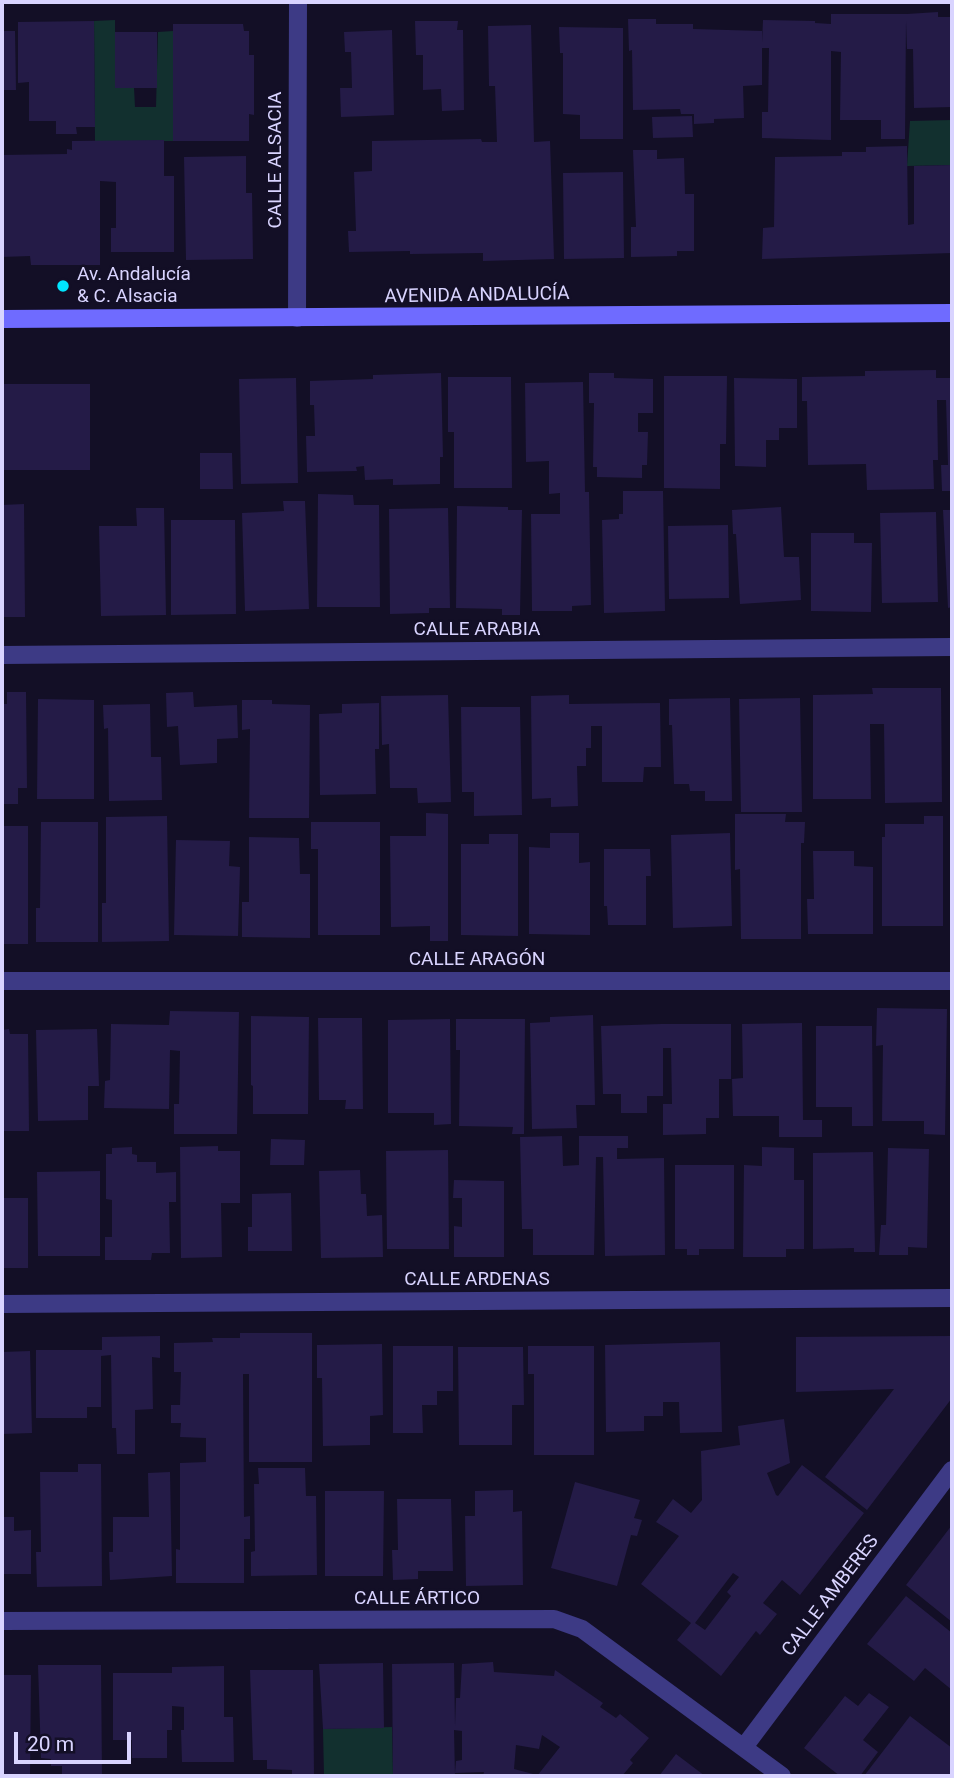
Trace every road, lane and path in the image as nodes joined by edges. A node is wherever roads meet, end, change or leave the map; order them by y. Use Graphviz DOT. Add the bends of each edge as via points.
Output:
graph roads {
  1 [pos="298,2"];
  2 [pos="952,313"];
  3 [pos="296,318"];
  4 [pos="2,319"];
  5 [pos="952,647"];
  6 [pos="2,655"];
  7 [pos="2,981"];
  8 [pos="952,981"];
  9 [pos="952,1298"];
  10 [pos="2,1304"];
  11 [pos="952,1470"];
  12 [pos="2,1621"];
  13 [pos="744,1747"];
  14 [pos="782,1776"];
  1 -- 3 [label="street, CALLE ALSACIA"];
  2 -- 3 [label="street, AVENIDA ANDALUCÍA"];
  3 -- 4 [label="street, AVENIDA ANDALUCÍA"];
  5 -- 6 [label="street, CALLE ARABIA"];
  7 -- 8 [label="street, CALLE ARAGÓN"];
  9 -- 10 [label="street, CALLE ARDENAS"];
  11 -- 13 [label="street, CALLE AMBERES"];
  12 -- 13 [label="street, CALLE ÁRTICO" via="554,1619 582,1629"];
  13 -- 14 [label="street, CALLE ÁRTICO"];
}
